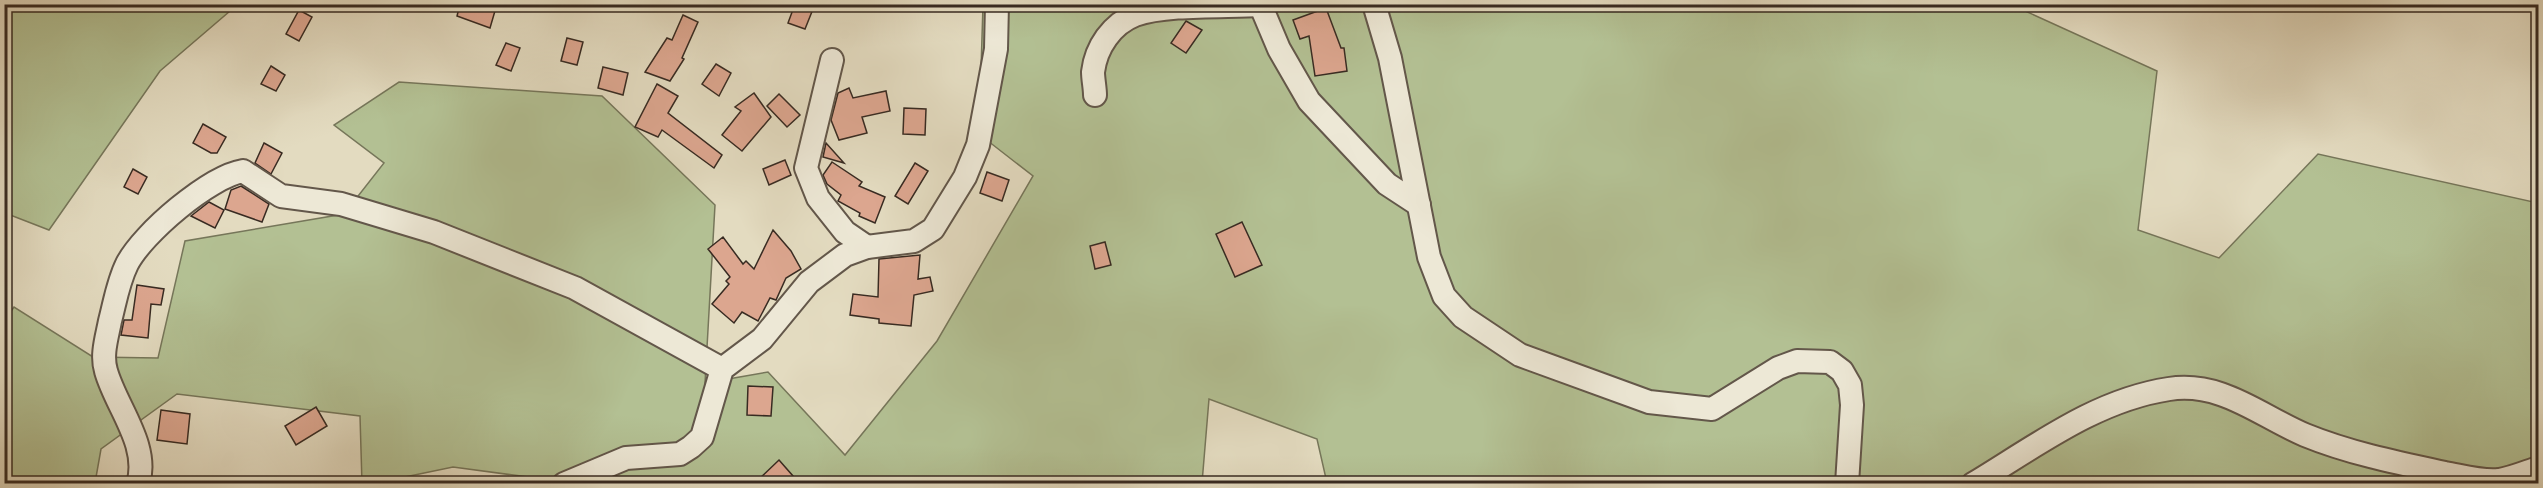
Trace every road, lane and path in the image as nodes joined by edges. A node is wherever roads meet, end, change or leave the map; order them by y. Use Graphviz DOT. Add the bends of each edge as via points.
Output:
graph roads {
  1 [pos="997,4"];
  2 [pos="1374,4"];
  3 [pos="1260,5"];
  4 [pos="832,60"];
  5 [pos="1095,95"];
  6 [pos="1419,205"];
  7 [pos="867,247"];
  8 [pos="722,369"];
  9 [pos="2538,468"];
  10 [pos="138,483"];
  11 [pos="564,483"];
  12 [pos="1847,483"];
  13 [pos="1973,483"];
  1 -- 7 [label="street" via="996,49 978,145 965,177 933,229 914,241"];
  2 -- 6 [label="street" via="1390,58"];
  3 -- 5 [label="street" via="1161,9 1134,15 1107,35 1099,48 1093,72"];
  3 -- 6 [label="street" via="1279,49 1309,101 1387,184"];
  4 -- 7 [label="street" via="806,168 818,198 845,232"];
  6 -- 12 [label="street" via="1429,257 1444,296 1463,317 1520,355 1650,402 1712,409 1778,368 1797,361 1830,362 1842,371 1850,386"];
  7 -- 8 [label="street" via="844,255 809,282 762,339"];
  8 -- 10 [label="street" via="575,288 434,232 341,204 281,196 243,171 228,174 176,210 146,238 119,283 105,346 105,370 133,433 142,471"];
  8 -- 11 [label="street" via="702,437 691,447 680,454 626,458"];
  9 -- 13 [label="street" via="2499,480 2477,479 2384,460 2304,435 2238,399 2197,389 2171,389 2123,399 2096,410"];
}
